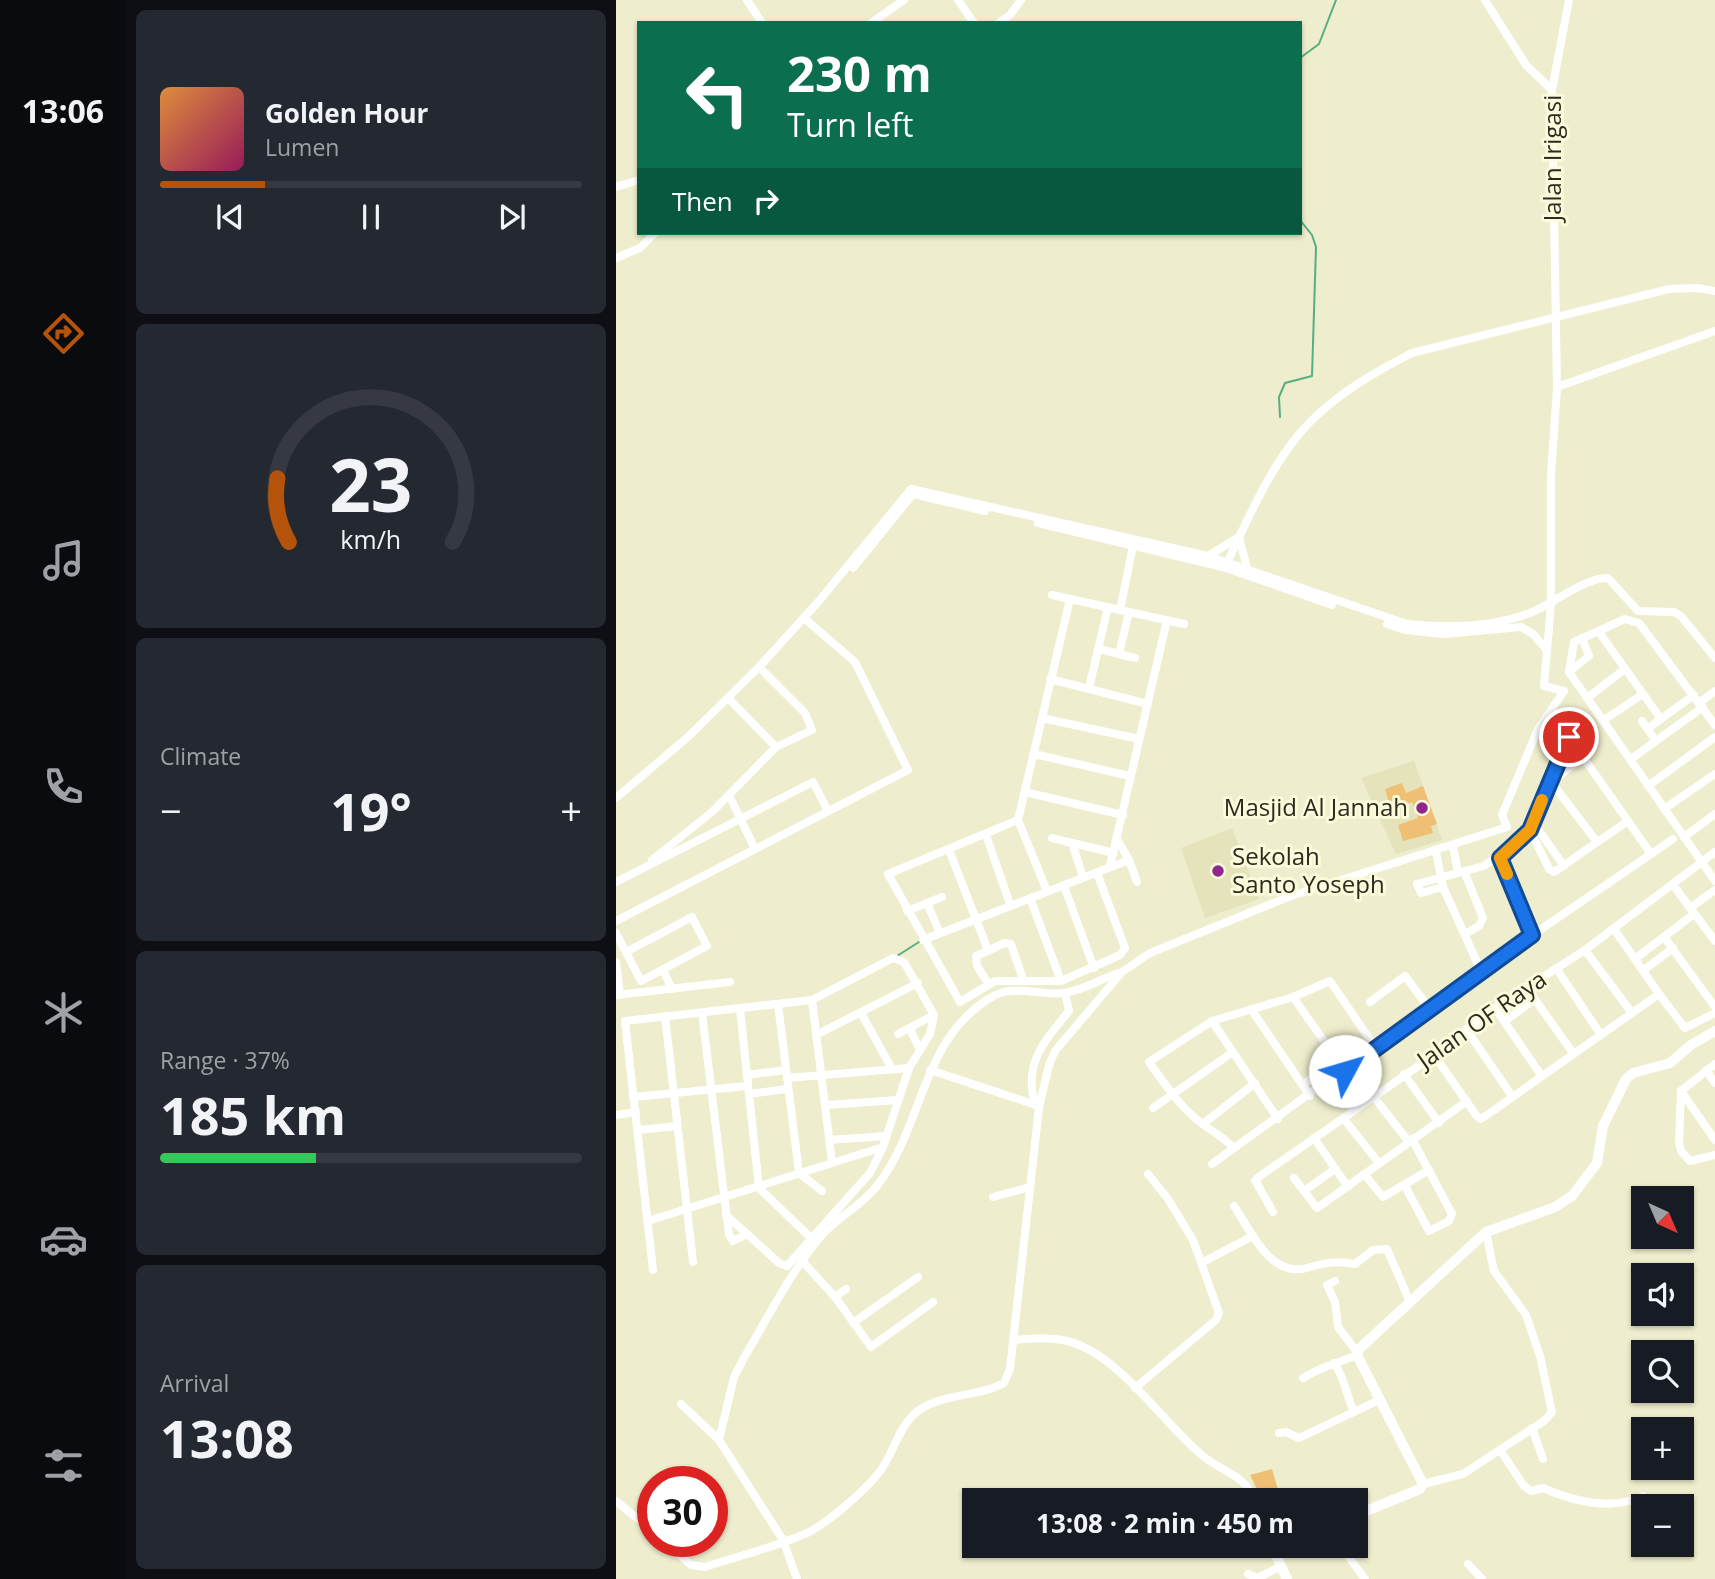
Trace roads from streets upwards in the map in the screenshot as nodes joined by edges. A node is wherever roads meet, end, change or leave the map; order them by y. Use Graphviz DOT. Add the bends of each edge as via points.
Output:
graph roads {
  1 [pos="747,0"];
  2 [pos="904,0"];
  3 [pos="958,0"];
  4 [pos="1021,0"];
  5 [pos="1485,0"];
  6 [pos="1569,0"];
  7 [pos="761,21"];
  8 [pos="874,21"];
  9 [pos="973,21"];
  10 [pos="1002,21"];
  11 [pos="1552,90"];
  12 [pos="637,181"];
  13 [pos="616,187"];
  14 [pos="653,235"];
  15 [pos="616,258"];
  16 [pos="1715,291"];
  17 [pos="1555,317"];
  18 [pos="1715,331"];
  19 [pos="1557,387"];
  20 [pos="1238,537"];
  21 [pos="1133,542"];
  22 [pos="1208,556"];
  23 [pos="1226,565"];
  24 [pos="1247,568"];
  25 [pos="1052,595"];
  26 [pos="1070,599"];
  27 [pos="1551,604"];
  28 [pos="1108,607"];
  29 [pos="1124,611"];
  30 [pos="1526,615"];
  31 [pos="805,619"];
  32 [pos="1167,620"];
  33 [pos="1185,624"];
  34 [pos="1526,629"];
  35 [pos="1599,632"];
  36 [pos="1582,638"];
  37 [pos="1099,649"];
  38 [pos="1547,650"];
  39 [pos="1119,654"];
  40 [pos="1135,658"];
  41 [pos="1715,658"];
  42 [pos="760,668"];
  43 [pos="1625,669"];
  44 [pos="1569,672"];
  45 [pos="1050,678"];
  46 [pos="1089,688"];
  47 [pos="1715,691"];
  48 [pos="1643,694"];
  49 [pos="1587,698"];
  50 [pos="730,700"];
  51 [pos="1699,701"];
  52 [pos="1148,704"];
  53 [pos="1574,715"];
  54 [pos="1042,718"];
  55 [pos="1661,719"];
  56 [pos="1604,720"];
  57 [pos="1715,725"];
  58 [pos="1569,737"];
  59 [pos="1715,737"];
  60 [pos="1139,739"];
  61 [pos="1656,741"];
  62 [pos="776,747"];
  63 [pos="1034,754"];
  64 [pos="1583,757"];
  65 [pos="1631,759"];
  66 [pos="1715,774"];
  67 [pos="1130,776"];
  68 [pos="1551,780"];
  69 [pos="1648,786"];
  70 [pos="1025,792"];
  71 [pos="729,795"];
  72 [pos="616,798"];
  73 [pos="616,805"];
  74 [pos="1664,809"];
  75 [pos="828,811"];
  76 [pos="1715,814"];
  77 [pos="1123,815"];
  78 [pos="740,819"];
  79 [pos="1018,820"];
  80 [pos="1628,821"];
  81 [pos="1532,826"];
  82 [pos="986,835"];
  83 [pos="1684,836"];
  84 [pos="1052,838"];
  85 [pos="1672,839"];
  86 [pos="1118,841"];
  87 [pos="1597,842"];
  88 [pos="1072,843"];
  89 [pos="1453,846"];
  90 [pos="755,849"];
  91 [pos="949,850"];
  92 [pos="1436,852"];
  93 [pos="1715,852"];
  94 [pos="1114,853"];
  95 [pos="1651,854"];
  96 [pos="1500,858"];
  97 [pos="1129,860"];
  98 [pos="1701,862"];
  99 [pos="1110,866"];
  100 [pos="1564,866"];
  101 [pos="639,870"];
  102 [pos="1461,872"];
  103 [pos="1097,873"];
  104 [pos="1083,877"];
  105 [pos="1442,877"];
  106 [pos="1715,881"];
  107 [pos="616,882"];
  108 [pos="1137,882"];
  109 [pos="1673,885"];
  110 [pos="1064,886"];
  111 [pos="1443,887"];
  112 [pos="1715,890"];
  113 [pos="1047,891"];
  114 [pos="942,897"];
  115 [pos="1030,898"];
  116 [pos="927,903"];
  117 [pos="1010,904"];
  118 [pos="907,911"];
  119 [pos="1692,911"];
  120 [pos="975,919"];
  121 [pos="616,921"];
  122 [pos="1614,929"];
  123 [pos="939,931"];
  124 [pos="616,933"];
  125 [pos="1465,934"];
  126 [pos="1532,935"];
  127 [pos="1664,937"];
  128 [pos="923,940"];
  129 [pos="1715,941"];
  130 [pos="1673,948"];
  131 [pos="988,950"];
  132 [pos="1585,950"];
  133 [pos="626,951"];
  134 [pos="1636,958"];
  135 [pos="616,962"];
  136 [pos="1094,968"];
  137 [pos="1556,968"];
  138 [pos="663,970"];
  139 [pos="1644,970"];
  140 [pos="1481,971"];
  141 [pos="1122,972"];
  142 [pos="1023,979"];
  143 [pos="1061,981"];
  144 [pos="730,982"];
  145 [pos="918,983"];
  146 [pos="988,983"];
  147 [pos="1526,987"];
  148 [pos="672,989"];
  149 [pos="1065,993"];
  150 [pos="1659,994"];
  151 [pos="618,995"];
  152 [pos="1293,997"];
  153 [pos="1535,999"];
  154 [pos="812,1000"];
  155 [pos="1370,1002"];
  156 [pos="778,1004"];
  157 [pos="1715,1007"];
  158 [pos="1429,1008"];
  159 [pos="1495,1008"];
  160 [pos="740,1009"];
  161 [pos="1251,1009"];
  162 [pos="702,1013"];
  163 [pos="860,1013"];
  164 [pos="1632,1013"];
  165 [pos="1715,1013"];
  166 [pos="934,1015"];
  167 [pos="665,1016"];
  168 [pos="1212,1021"];
  169 [pos="1505,1021"];
  170 [pos="910,1029"];
  171 [pos="1466,1030"];
  172 [pos="1715,1031"];
  173 [pos="898,1034"];
  174 [pos="816,1035"];
  175 [pos="1601,1035"];
  176 [pos="1375,1046"];
  177 [pos="920,1050"];
  178 [pos="1233,1052"];
  179 [pos="1573,1053"];
  180 [pos="1434,1055"];
  181 [pos="1337,1058"];
  182 [pos="1715,1064"];
  183 [pos="909,1068"];
  184 [pos="891,1069"];
  185 [pos="930,1070"];
  186 [pos="1706,1070"];
  187 [pos="1345,1071"];
  188 [pos="786,1074"];
  189 [pos="821,1074"];
  190 [pos="1404,1074"];
  191 [pos="747,1075"];
  192 [pos="1541,1075"];
  193 [pos="1255,1083"];
  194 [pos="1715,1083"];
  195 [pos="1303,1085"];
  196 [pos="710,1089"];
  197 [pos="787,1089"];
  198 [pos="749,1090"];
  199 [pos="1681,1091"];
  200 [pos="672,1093"];
  201 [pos="1174,1094"];
  202 [pos="1310,1096"];
  203 [pos="1373,1096"];
  204 [pos="1512,1096"];
  205 [pos="634,1097"];
  206 [pos="898,1100"];
  207 [pos="1466,1101"];
  208 [pos="826,1105"];
  209 [pos="1037,1106"];
  210 [pos="1153,1108"];
  211 [pos="636,1112"];
  212 [pos="616,1115"];
  213 [pos="1343,1118"];
  214 [pos="1278,1119"];
  215 [pos="1439,1123"];
  216 [pos="1203,1124"];
  217 [pos="677,1126"];
  218 [pos="639,1130"];
  219 [pos="886,1136"];
  220 [pos="1314,1138"];
  221 [pos="829,1140"];
  222 [pos="1410,1140"];
  223 [pos="1715,1140"];
  224 [pos="883,1147"];
  225 [pos="1234,1148"];
  226 [pos="1715,1154"];
  227 [pos="832,1162"];
  228 [pos="1379,1163"];
  229 [pos="1212,1164"];
  230 [pos="817,1167"];
  231 [pos="1335,1169"];
  232 [pos="1429,1170"];
  233 [pos="799,1173"];
  234 [pos="1148,1174"];
  235 [pos="1364,1174"];
  236 [pos="1294,1178"];
  237 [pos="811,1181"];
  238 [pos="1405,1186"];
  239 [pos="1030,1187"];
  240 [pos="1348,1187"];
  241 [pos="759,1188"];
  242 [pos="822,1191"];
  243 [pos="1304,1191"];
  244 [pos="993,1197"];
  245 [pos="724,1198"];
  246 [pos="1234,1206"];
  247 [pos="687,1209"];
  248 [pos="1273,1212"];
  249 [pos="725,1215"];
  250 [pos="648,1222"];
  251 [pos="1486,1232"];
  252 [pos="747,1234"];
  253 [pos="1253,1236"];
  254 [pos="812,1239"];
  255 [pos="693,1262"];
  256 [pos="803,1262"];
  257 [pos="1203,1262"];
  258 [pos="653,1270"];
  259 [pos="918,1276"];
  260 [pos="1335,1281"];
  261 [pos="846,1289"];
  262 [pos="835,1297"];
  263 [pos="933,1302"];
  264 [pos="1410,1302"];
  265 [pos="853,1323"];
  266 [pos="1014,1340"];
  267 [pos="1357,1354"];
  268 [pos="1334,1363"];
  269 [pos="1303,1378"];
  270 [pos="1135,1388"];
  271 [pos="1379,1400"];
  272 [pos="681,1404"];
  273 [pos="1354,1412"];
  274 [pos="1532,1428"];
  275 [pos="1279,1433"];
  276 [pos="719,1440"];
  277 [pos="1500,1450"];
  278 [pos="1543,1458"];
  279 [pos="1423,1484"];
  280 [pos="1247,1488"];
  281 [pos="1631,1499"];
  282 [pos="616,1501"];
  283 [pos="1368,1510"];
  284 [pos="637,1518"];
  285 [pos="783,1540"];
  286 [pos="681,1557"];
  287 [pos="1277,1558"];
  288 [pos="1350,1558"];
  289 [pos="1468,1564"];
  290 [pos="1280,1567"];
  291 [pos="1248,1574"];
  292 [pos="797,1579"];
  293 [pos="1287,1579"];
  294 [pos="1365,1579"];
  295 [pos="1482,1579"];
  1 -- 7 [label="street"];
  2 -- 8 [label="street"];
  3 -- 9 [label="street"];
  4 -- 10 [label="street"];
  5 -- 11 [label="street" via="1526,65"];
  6 -- 11 [label="street, Jalan Irigasi"];
  11 -- 17 [label="street, Jalan Irigasi"];
  12 -- 13 [label="street"];
  14 -- 15 [label="street" via="640,248"];
  16 -- 17 [label="street" via="1669,289"];
  17 -- 19 [label="street, Jalan Irigasi"];
  17 -- 20 [label="street" via="1412,353 1345,391 1310,422 1287,451"];
  18 -- 19 [label="street"];
  19 -- 27 [label="street, Jalan Irigasi" via="1550,476"];
  20 -- 22 [label="street"];
  20 -- 23 [label="street"];
  20 -- 24 [label="street"];
  21 -- 22 [label="street"];
  21 -- 23 [label="street"];
  21 -- 29 [label="street"];
  21 -- 31 [label="street" via="912,492"];
  22 -- 23 [label="street"];
  23 -- 24 [label="street"];
  23 -- 34 [label="street" via="1405,630 1443,634"];
  24 -- 30 [label="street" via="1407,624 1440,627"];
  25 -- 26 [label="street"];
  26 -- 28 [label="street"];
  26 -- 45 [label="street"];
  27 -- 30 [label="street"];
  27 -- 38 [label="street, Jalan Irigasi"];
  27 -- 41 [label="street" via="1604,577 1638,611 1674,612"];
  28 -- 29 [label="street"];
  28 -- 37 [label="street"];
  29 -- 32 [label="street"];
  29 -- 39 [label="street"];
  30 -- 34 [label="street"];
  31 -- 42 [label="street"];
  31 -- 75 [label="street" via="855,662 908,770"];
  32 -- 33 [label="street"];
  32 -- 52 [label="street"];
  34 -- 38 [label="street"];
  35 -- 36 [label="street"];
  35 -- 43 [label="street"];
  35 -- 51 [label="street" via="1625,619 1639,623"];
  36 -- 44 [label="street" via="1573,644"];
  36 -- 44 [label="street" via="1588,656"];
  37 -- 39 [label="street"];
  37 -- 46 [label="street"];
  38 -- 89 [label="street, Jalan Irigasi" via="1544,686 1564,691 1538,729 1502,815 1507,827"];
  39 -- 40 [label="street"];
  42 -- 50 [label="street"];
  42 -- 62 [label="street" via="805,713 812,730"];
  43 -- 48 [label="street"];
  43 -- 49 [label="street"];
  44 -- 49 [label="street"];
  45 -- 46 [label="street"];
  45 -- 54 [label="street"];
  46 -- 52 [label="street"];
  47 -- 51 [label="street"];
  48 -- 55 [label="street"];
  48 -- 56 [label="street"];
  49 -- 56 [label="street"];
  50 -- 62 [label="street"];
  50 -- 72 [label="street"];
  50 -- 73 [label="street"];
  51 -- 55 [label="street"];
  51 -- 57 [label="street"];
  51 -- 61 [label="street"];
  52 -- 60 [label="street"];
  53 -- 58 [label="street"];
  54 -- 60 [label="street"];
  54 -- 63 [label="street"];
  55 -- 61 [label="street" via="1644,725"];
  56 -- 65 [label="street"];
  58 -- 64 [label="street"];
  58 -- 68 [label="street"];
  59 -- 69 [label="street"];
  60 -- 67 [label="street"];
  61 -- 65 [label="street"];
  62 -- 71 [label="street"];
  63 -- 67 [label="street"];
  63 -- 70 [label="street"];
  64 -- 68 [label="street"];
  64 -- 80 [label="street"];
  65 -- 69 [label="street"];
  66 -- 74 [label="street"];
  67 -- 77 [label="street"];
  68 -- 81 [label="street"];
  68 -- 87 [label="street"];
  69 -- 74 [label="street"];
  70 -- 77 [label="street"];
  70 -- 79 [label="street"];
  71 -- 78 [label="street"];
  71 -- 101 [label="street"];
  74 -- 83 [label="street"];
  75 -- 78 [label="street" via="813,782"];
  75 -- 90 [label="street"];
  76 -- 83 [label="street"];
  77 -- 86 [label="street"];
  78 -- 90 [label="street"];
  78 -- 101 [label="street"];
  79 -- 82 [label="street"];
  79 -- 113 [label="street"];
  80 -- 87 [label="street"];
  80 -- 95 [label="street"];
  81 -- 96 [label="street"];
  81 -- 100 [label="street"];
  81 -- 100 [label="street" via="1551,871"];
  82 -- 91 [label="street"];
  82 -- 117 [label="street"];
  83 -- 98 [label="street"];
  84 -- 88 [label="street"];
  85 -- 95 [label="street"];
  86 -- 94 [label="street"];
  86 -- 97 [label="street"];
  87 -- 100 [label="street"];
  88 -- 94 [label="street"];
  88 -- 104 [label="street"];
  89 -- 92 [label="street"];
  89 -- 102 [label="street"];
  90 -- 121 [label="street"];
  91 -- 118 [label="street" via="888,874"];
  91 -- 120 [label="street"];
  92 -- 105 [label="street"];
  92 -- 141 [label="street" via="1291,896 1150,953"];
  93 -- 98 [label="street, Jalan OF Raya"];
  94 -- 99 [label="street"];
  95 -- 126 [label="street"];
  96 -- 102 [label="street"];
  96 -- 126 [label="street"];
  97 -- 99 [label="street"];
  97 -- 108 [label="street"];
  98 -- 106 [label="street"];
  98 -- 109 [label="street, Jalan OF Raya"];
  99 -- 103 [label="street"];
  101 -- 107 [label="street"];
  102 -- 105 [label="street"];
  102 -- 125 [label="street" via="1483,918"];
  103 -- 104 [label="street"];
  103 -- 136 [label="street" via="1125,948 1116,958"];
  104 -- 110 [label="street"];
  105 -- 111 [label="street"];
  105 -- 111 [label="street" via="1417,884 1420,893"];
  109 -- 119 [label="street"];
  109 -- 122 [label="street, Jalan OF Raya"];
  110 -- 113 [label="street"];
  110 -- 136 [label="street"];
  111 -- 125 [label="street"];
  112 -- 119 [label="street"];
  113 -- 115 [label="street"];
  114 -- 116 [label="street"];
  115 -- 117 [label="street"];
  115 -- 143 [label="street"];
  116 -- 118 [label="street"];
  116 -- 123 [label="street"];
  117 -- 120 [label="street"];
  118 -- 128 [label="street"];
  119 -- 127 [label="street"];
  119 -- 129 [label="street"];
  120 -- 123 [label="street"];
  120 -- 131 [label="street"];
  122 -- 132 [label="street, Jalan OF Raya"];
  122 -- 134 [label="street"];
  123 -- 128 [label="street"];
  124 -- 133 [label="street"];
  125 -- 140 [label="street"];
  126 -- 140 [label="street"];
  127 -- 130 [label="street"];
  127 -- 134 [label="street"];
  128 -- 146 [label="street" via="959,1001"];
  130 -- 139 [label="street"];
  130 -- 157 [label="street"];
  131 -- 142 [label="street" via="1011,944"];
  131 -- 146 [label="street" via="975,960"];
  132 -- 137 [label="street, Jalan OF Raya"];
  132 -- 164 [label="street"];
  133 -- 138 [label="street" via="641,981"];
  133 -- 138 [label="street" via="692,917 707,946"];
  134 -- 139 [label="street"];
  135 -- 151 [label="street"];
  136 -- 143 [label="street"];
  137 -- 147 [label="street, Jalan OF Raya"];
  137 -- 175 [label="street"];
  138 -- 148 [label="street"];
  139 -- 150 [label="street"];
  140 -- 158 [label="street"];
  141 -- 149 [label="street"];
  141 -- 209 [label="street" via="1055,1051"];
  142 -- 143 [label="street"];
  142 -- 146 [label="street"];
  144 -- 148 [label="street"];
  145 -- 154 [label="street" via="904,962 893,958"];
  145 -- 163 [label="street"];
  145 -- 166 [label="street"];
  147 -- 153 [label="street"];
  147 -- 159 [label="street, Jalan OF Raya"];
  148 -- 151 [label="street"];
  149 -- 185 [label="street" via="1016,990 991,997 955,1028"];
  149 -- 209 [label="street" via="1069,1011 1040,1046 1034,1066 1031,1091"];
  150 -- 164 [label="street"];
  150 -- 165 [label="street" via="1685,1028"];
  152 -- 161 [label="street"];
  152 -- 176 [label="street" via="1330,981"];
  152 -- 181 [label="street"];
  153 -- 169 [label="street"];
  153 -- 179 [label="street"];
  154 -- 156 [label="street"];
  154 -- 174 [label="street"];
  155 -- 158 [label="street" via="1405,976"];
  156 -- 160 [label="street"];
  156 -- 188 [label="street"];
  158 -- 176 [label="street"];
  159 -- 169 [label="street"];
  159 -- 171 [label="street, Jalan OF Raya"];
  160 -- 162 [label="street"];
  160 -- 191 [label="street"];
  161 -- 168 [label="street"];
  161 -- 195 [label="street"];
  162 -- 167 [label="street"];
  162 -- 196 [label="street"];
  163 -- 174 [label="street"];
  163 -- 184 [label="street"];
  164 -- 175 [label="street"];
  166 -- 170 [label="street"];
  166 -- 177 [label="street"];
  167 -- 200 [label="street"];
  167 -- 205 [label="street" via="625,1021"];
  168 -- 178 [label="street"];
  168 -- 201 [label="street" via="1149,1062"];
  169 -- 192 [label="street"];
  170 -- 173 [label="street"];
  170 -- 177 [label="street"];
  171 -- 180 [label="street, Jalan OF Raya"];
  171 -- 204 [label="street"];
  172 -- 251 [label="street" via="1670,1063 1626,1079 1603,1126 1597,1163 1572,1196 1555,1207"];
  174 -- 189 [label="street"];
  175 -- 179 [label="street"];
  176 -- 187 [label="street"];
  177 -- 183 [label="street"];
  178 -- 193 [label="street"];
  178 -- 201 [label="street"];
  179 -- 192 [label="street"];
  180 -- 190 [label="street, Jalan OF Raya"];
  180 -- 207 [label="street"];
  181 -- 187 [label="street"];
  181 -- 195 [label="street"];
  182 -- 186 [label="street"];
  183 -- 184 [label="street"];
  183 -- 206 [label="street"];
  184 -- 189 [label="street"];
  185 -- 209 [label="street"];
  185 -- 256 [label="street" via="882,1178 821,1237"];
  186 -- 194 [label="street"];
  186 -- 199 [label="street"];
  187 -- 202 [label="street"];
  188 -- 189 [label="street"];
  188 -- 191 [label="street"];
  188 -- 197 [label="street"];
  189 -- 208 [label="street"];
  190 -- 203 [label="street, Jalan OF Raya"];
  190 -- 215 [label="street"];
  191 -- 198 [label="street"];
  192 -- 204 [label="street"];
  193 -- 214 [label="street"];
  193 -- 216 [label="street"];
  195 -- 202 [label="street"];
  196 -- 198 [label="street"];
  196 -- 200 [label="street"];
  196 -- 245 [label="street"];
  197 -- 198 [label="street"];
  197 -- 233 [label="street"];
  198 -- 241 [label="street"];
  199 -- 223 [label="street"];
  199 -- 226 [label="street" via="1681,1151 1690,1161"];
  200 -- 205 [label="street"];
  200 -- 217 [label="street"];
  201 -- 210 [label="street"];
  201 -- 216 [label="street"];
  202 -- 214 [label="street"];
  203 -- 213 [label="street, Jalan OF Raya"];
  203 -- 222 [label="street"];
  204 -- 207 [label="street" via="1480,1119"];
  205 -- 211 [label="street"];
  206 -- 208 [label="street"];
  206 -- 219 [label="street"];
  207 -- 215 [label="street"];
  208 -- 221 [label="street"];
  209 -- 239 [label="street"];
  211 -- 212 [label="street"];
  211 -- 218 [label="street"];
  213 -- 220 [label="street, Jalan OF Raya"];
  213 -- 228 [label="street"];
  214 -- 225 [label="street"];
  215 -- 222 [label="street"];
  216 -- 225 [label="street"];
  217 -- 218 [label="street"];
  217 -- 247 [label="street"];
  218 -- 250 [label="street"];
  219 -- 221 [label="street"];
  219 -- 224 [label="street"];
  220 -- 231 [label="street"];
  220 -- 248 [label="street, Jalan OF Raya" via="1255,1180"];
  221 -- 227 [label="street"];
  222 -- 228 [label="street"];
  222 -- 232 [label="street"];
  224 -- 227 [label="street"];
  224 -- 254 [label="street" via="870,1172"];
  225 -- 229 [label="street"];
  227 -- 230 [label="street"];
  228 -- 235 [label="street"];
  230 -- 233 [label="street"];
  230 -- 237 [label="street"];
  231 -- 240 [label="street"];
  231 -- 243 [label="street"];
  232 -- 238 [label="street"];
  232 -- 238 [label="street" via="1452,1214 1449,1221 1430,1231"];
  233 -- 237 [label="street"];
  233 -- 241 [label="street"];
  234 -- 257 [label="street" via="1168,1199"];
  235 -- 238 [label="street" via="1382,1197"];
  235 -- 240 [label="street"];
  236 -- 243 [label="street"];
  237 -- 242 [label="street"];
  239 -- 244 [label="street"];
  239 -- 266 [label="street"];
  240 -- 243 [label="street" via="1317,1208"];
  241 -- 245 [label="street"];
  241 -- 254 [label="street"];
  245 -- 247 [label="street"];
  245 -- 249 [label="street"];
  246 -- 253 [label="street"];
  247 -- 250 [label="street"];
  247 -- 255 [label="street"];
  249 -- 252 [label="street"];
  249 -- 252 [label="street" via="731,1241"];
  250 -- 258 [label="street"];
  251 -- 264 [label="street"];
  251 -- 274 [label="street" via="1494,1271 1526,1315 1551,1396 1551,1414"];
  252 -- 254 [label="street" via="785,1266"];
  253 -- 257 [label="street"];
  253 -- 264 [label="street" via="1280,1267 1292,1270 1341,1260 1355,1264 1373,1250 1384,1248"];
  256 -- 262 [label="street"];
  256 -- 276 [label="street" via="734,1377"];
  257 -- 270 [label="street" via="1219,1313 1216,1320"];
  259 -- 265 [label="street"];
  260 -- 267 [label="street" via="1326,1289 1335,1303 1338,1327"];
  261 -- 262 [label="street"];
  262 -- 265 [label="street"];
  263 -- 265 [label="street" via="871,1347"];
  264 -- 267 [label="street"];
  266 -- 270 [label="street" via="1064,1340 1080,1346"];
  266 -- 285 [label="street" via="1004,1383 928,1405 900,1433 880,1471 862,1491 812,1530"];
  267 -- 268 [label="street"];
  267 -- 271 [label="street"];
  268 -- 269 [label="street"];
  268 -- 273 [label="street"];
  270 -- 280 [label="street" via="1205,1458 1240,1478"];
  271 -- 273 [label="street"];
  271 -- 279 [label="street"];
  272 -- 276 [label="street"];
  273 -- 275 [label="street" via="1299,1438"];
  274 -- 277 [label="street"];
  274 -- 278 [label="street"];
  276 -- 285 [label="street"];
  277 -- 279 [label="street" via="1455,1477"];
  277 -- 281 [label="street" via="1531,1491 1543,1488 1559,1497 1594,1502"];
  279 -- 283 [label="street"];
  282 -- 284 [label="street"];
  285 -- 286 [label="street" via="698,1567"];
  285 -- 292 [label="street"];
  287 -- 290 [label="street"];
  288 -- 294 [label="street"];
  289 -- 295 [label="street"];
  290 -- 291 [label="street" via="1257,1578"];
  290 -- 293 [label="street"];
}
